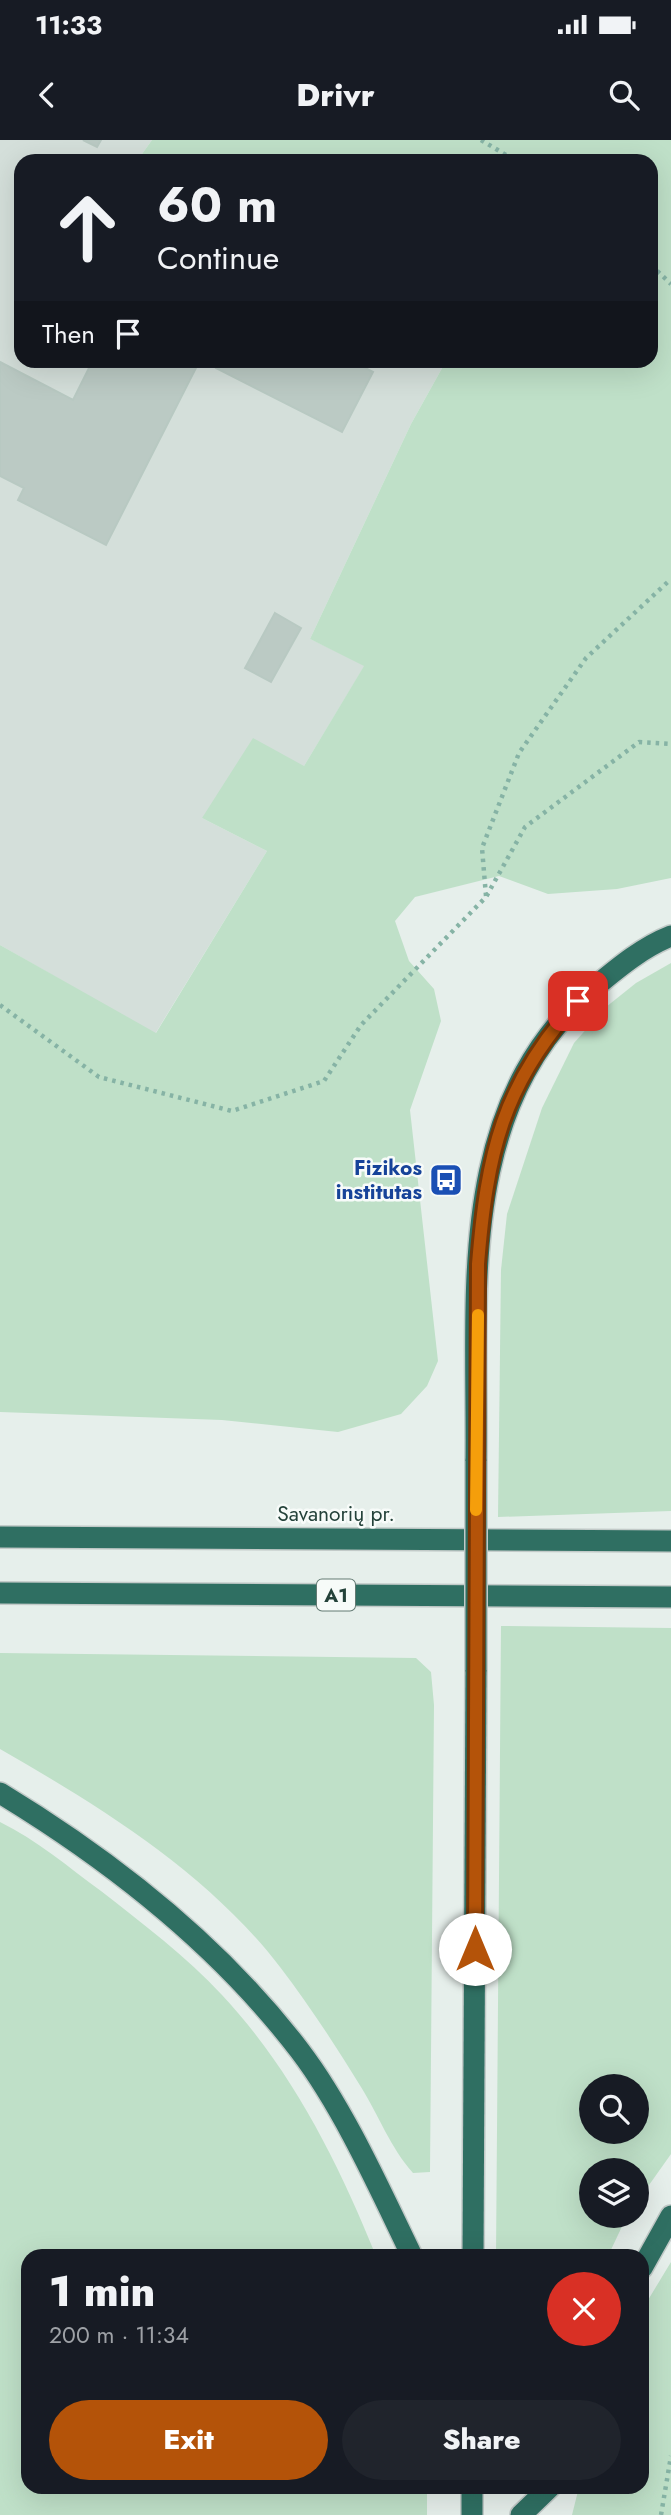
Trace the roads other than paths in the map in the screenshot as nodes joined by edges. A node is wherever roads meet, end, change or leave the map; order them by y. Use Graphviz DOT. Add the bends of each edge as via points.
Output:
graph roads {
  1 [pos="671,936"];
  2 [pos="0,1537"];
  3 [pos="671,1541"];
  4 [pos="0,1593"];
  5 [pos="671,1597"];
  6 [pos="0,1793"];
  7 [pos="671,2216"];
  8 [pos="408,2249"];
  9 [pos="473,2249"];
  10 [pos="649,2255"];
  11 [pos="472,2494"];
  12 [pos="544,2494"];
  13 [pos="550,2494"];
  14 [pos="473,2514"];
  15 [pos="521,2515"];
  16 [pos="545,2515"];
  1 -- 9 [label="highway, bridge" via="620,966 547,1035 523,1072 499,1128 484,1188 478,1264"];
  2 -- 3 [label="highway, Savanorių pr."];
  4 -- 5 [label="highway, A1"];
  6 -- 8 [label="highway" via="42,1818 161,1906 256,1997 302,2053 349,2132"];
  7 -- 10 [label="highway"];
  11 -- 14 [label="highway"];
  12 -- 15 [label="highway"];
  13 -- 16 [label="highway"];
}
